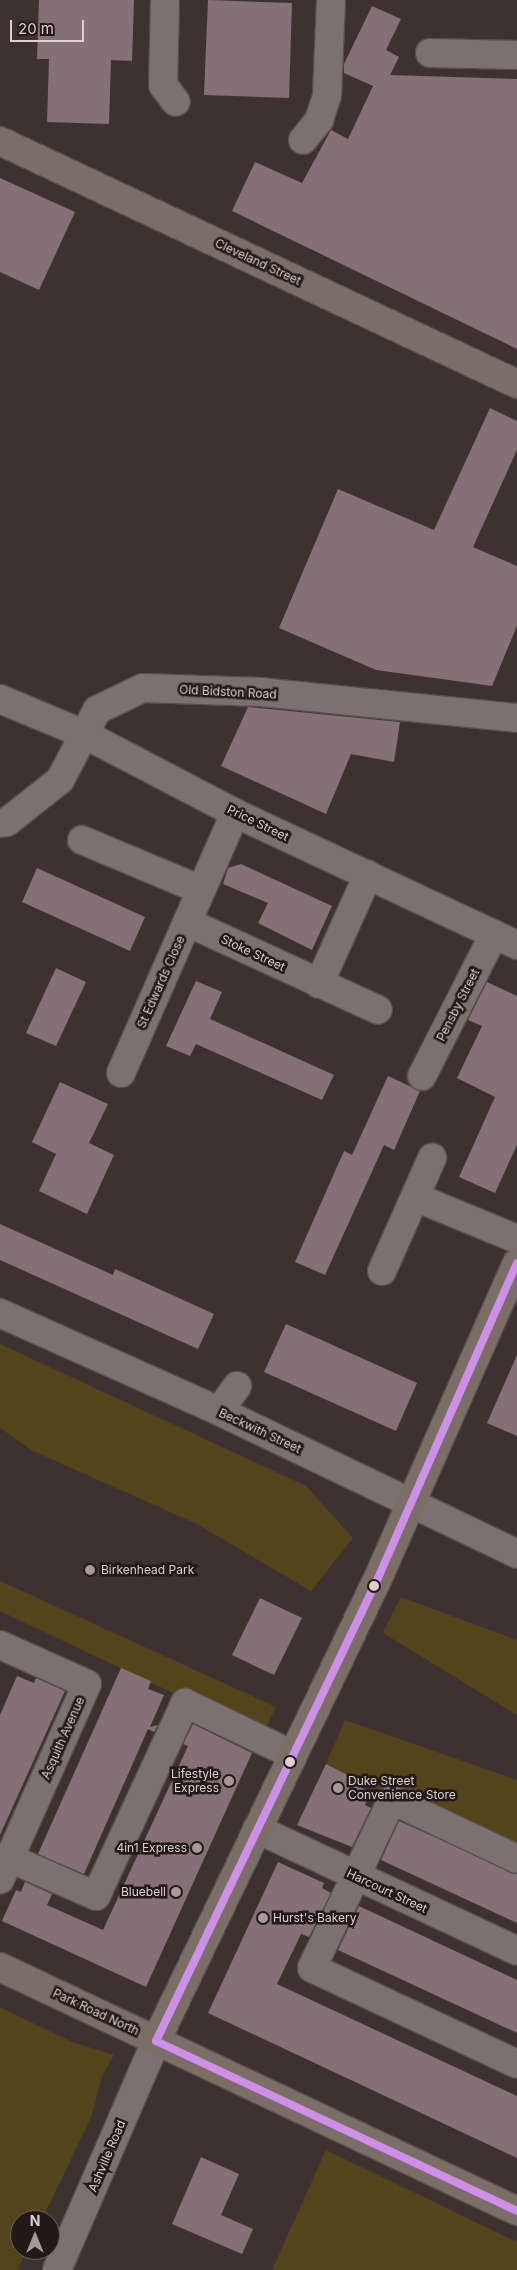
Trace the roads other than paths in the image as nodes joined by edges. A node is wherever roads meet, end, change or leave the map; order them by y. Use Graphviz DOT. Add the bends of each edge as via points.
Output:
graph roads {
  1 [pos="165,0"];
  2 [pos="331,0"];
  3 [pos="430,53"];
  4 [pos="517,55"];
  5 [pos="176,102"];
  6 [pos="303,140"];
  7 [pos="0,141"];
  8 [pos="517,384"];
  9 [pos="0,699"];
  10 [pos="517,718"];
  11 [pos="86,736"];
  12 [pos="235,813"];
  13 [pos="0,823"];
  14 [pos="82,840"];
  15 [pos="368,875"];
  16 [pos="201,890"];
  17 [pos="187,922"];
  18 [pos="505,940"];
  19 [pos="319,984"];
  20 [pos="378,1010"];
  21 [pos="122,1073"];
  22 [pos="422,1076"];
  23 [pos="432,1158"];
  24 [pos="415,1197"];
  25 [pos="517,1239"];
  26 [pos="517,1263"];
  27 [pos="382,1271"];
  28 [pos="0,1313"];
  29 [pos="237,1386"];
  30 [pos="219,1411"];
  31 [pos="410,1502"];
  32 [pos="517,1554"];
  33 [pos="1,1647"];
  34 [pos="293,1751"];
  35 [pos="257,1830"];
  36 [pos="517,1858"];
  37 [pos="5,1869"];
  38 [pos="355,1876"];
  39 [pos="517,1951"];
  40 [pos="0,1967"];
  41 [pos="156,2041"];
  42 [pos="517,2064"];
  43 [pos="517,2210"];
  44 [pos="57,2270"];
  1 -- 5 [label="street" via="163,85"];
  2 -- 6 [label="street" via="327,96 319,120"];
  3 -- 4 [label="street"];
  7 -- 8 [label="main road, Cleveland Street"];
  9 -- 11 [label="street, Price Street"];
  10 -- 11 [label="street, Old Bidston Road" via="261,692 143,688 97,710"];
  11 -- 12 [label="street, Price Street"];
  11 -- 13 [label="street, Old Bidston Road" via="60,780 7,822"];
  12 -- 15 [label="street, Price Street"];
  12 -- 16 [label="street, St Edwards Close"];
  14 -- 16 [label="street"];
  15 -- 18 [label="street, Price Street"];
  15 -- 19 [label="street"];
  16 -- 17 [label="street, St Edwards Close"];
  17 -- 19 [label="street, Stoke Street"];
  17 -- 21 [label="street, St Edwards Close"];
  18 -- 22 [label="street, Pensby Street"];
  19 -- 20 [label="street, Stoke Street"];
  23 -- 24 [label="street"];
  24 -- 25 [label="street"];
  24 -- 27 [label="street"];
  26 -- 31 [label="main road"];
  28 -- 30 [label="street, Beckwith Street"];
  29 -- 30 [label="street"];
  30 -- 31 [label="street, Beckwith Street"];
  31 -- 32 [label="street, Beckwith Street"];
  31 -- 34 [label="main road" via="378,1578"];
  33 -- 37 [label="street, Asquith Avenue" via="87,1684"];
  34 -- 35 [label="main road"];
  34 -- 37 [label="street" via="185,1703 96,1896"];
  35 -- 38 [label="street, Harcourt Street"];
  35 -- 41 [label="main road"];
  36 -- 38 [label="street" via="392,1800"];
  38 -- 39 [label="street, Harcourt Street"];
  38 -- 42 [label="street" via="312,1968"];
  40 -- 41 [label="main road, Park Road North"];
  41 -- 43 [label="main road, Park Road North"];
  41 -- 44 [label="street, Ashville Road"];
}
